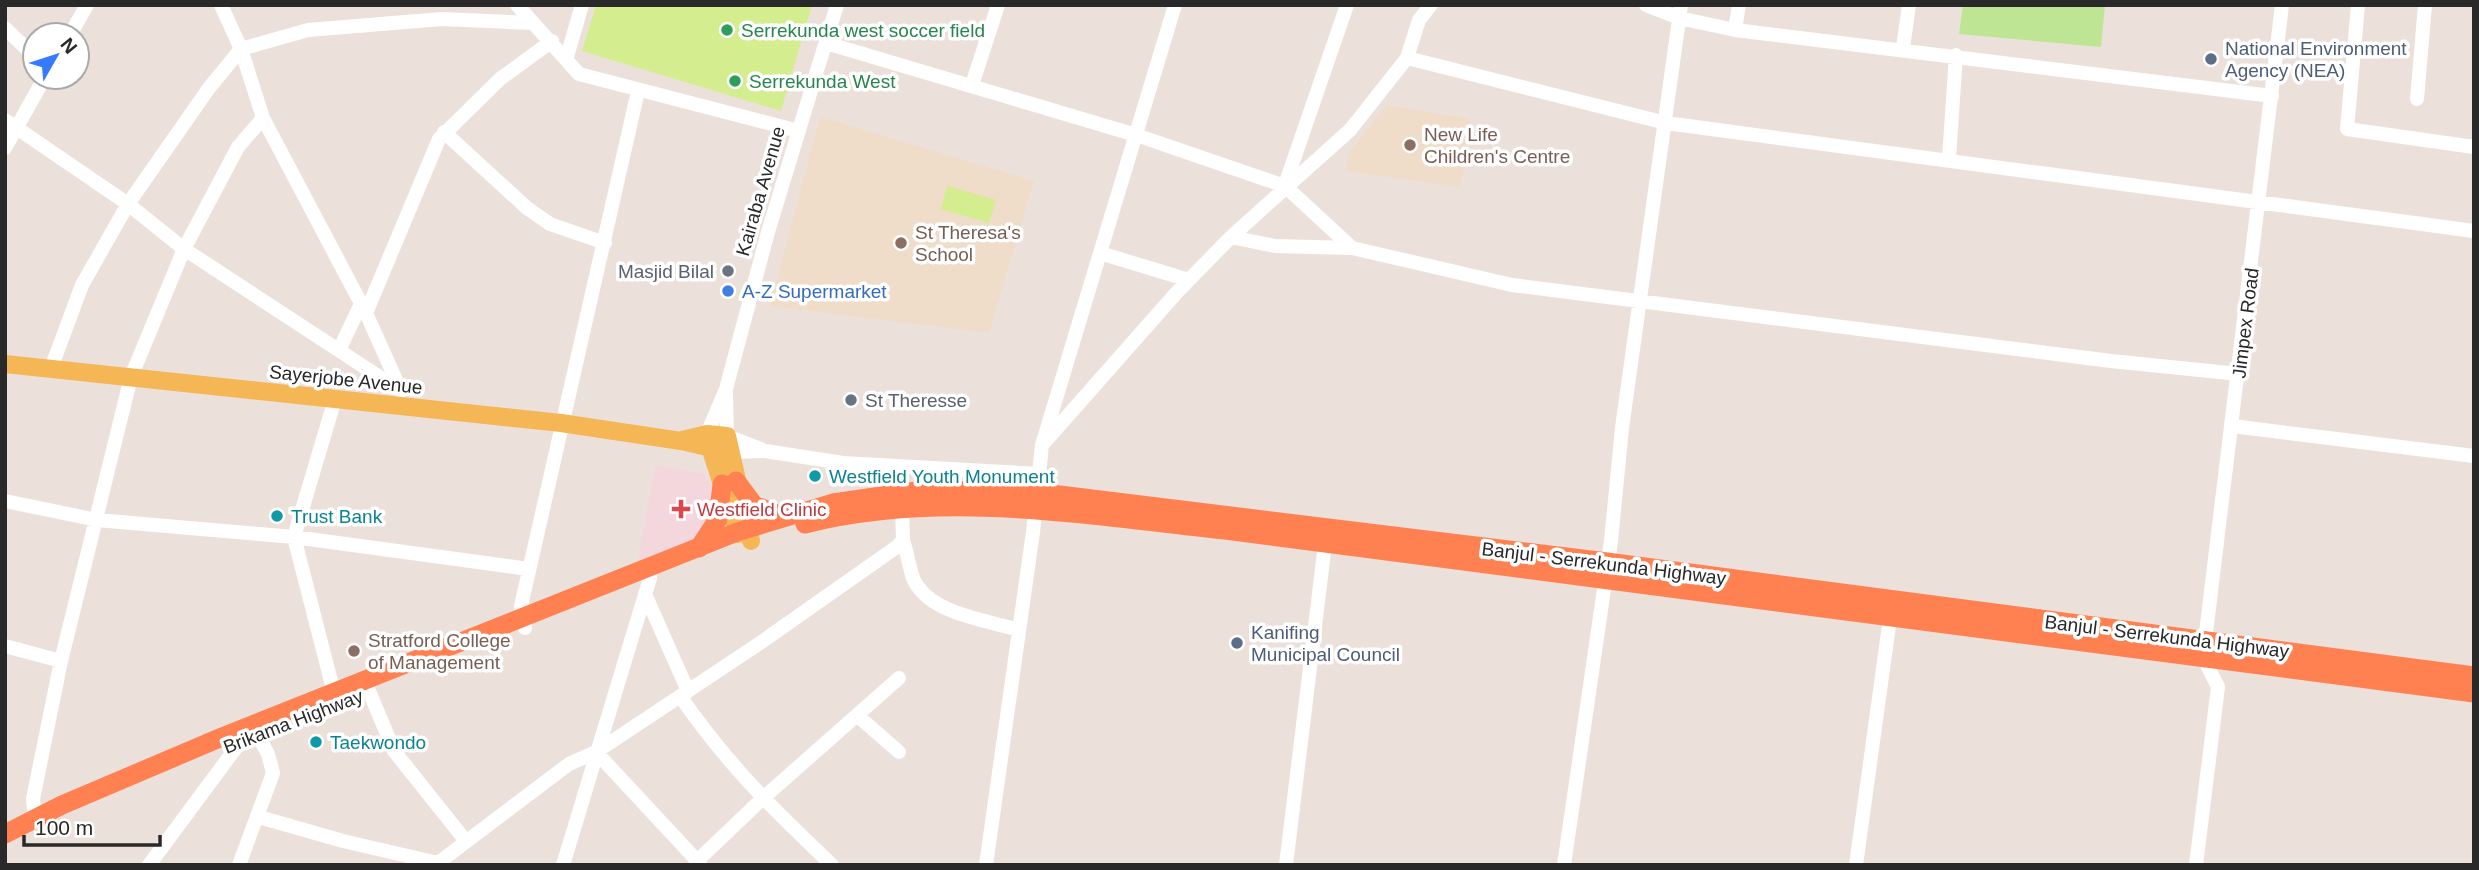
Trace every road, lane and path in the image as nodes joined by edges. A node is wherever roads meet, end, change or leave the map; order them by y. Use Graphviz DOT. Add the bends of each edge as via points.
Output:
graph roads {
  1 [pos="88,5"];
  2 [pos="221,5"];
  3 [pos="517,5"];
  4 [pos="582,5"];
  5 [pos="837,5"];
  6 [pos="998,5"];
  7 [pos="1175,5"];
  8 [pos="1348,5"];
  9 [pos="1431,5"];
  10 [pos="1646,5"];
  11 [pos="1738,5"];
  12 [pos="1909,5"];
  13 [pos="2282,5"];
  14 [pos="2358,5"];
  15 [pos="2425,5"];
  16 [pos="1680,11"];
  17 [pos="78,21"];
  18 [pos="532,23"];
  19 [pos="5,28"];
  20 [pos="1735,30"];
  21 [pos="552,41"];
  22 [pos="21,43"];
  23 [pos="826,43"];
  24 [pos="1903,48"];
  25 [pos="241,49"];
  26 [pos="1956,55"];
  27 [pos="1407,58"];
  28 [pos="566,60"];
  29 [pos="972,85"];
  30 [pos="38,91"];
  31 [pos="638,91"];
  32 [pos="2272,96"];
  33 [pos="2417,99"];
  34 [pos="263,118"];
  35 [pos="5,120"];
  36 [pos="1666,123"];
  37 [pos="18,129"];
  38 [pos="799,131"];
  39 [pos="444,132"];
  40 [pos="1136,135"];
  41 [pos="2474,147"];
  42 [pos="5,148"];
  43 [pos="1949,158"];
  44 [pos="1284,186"];
  45 [pos="2259,202"];
  46 [pos="128,204"];
  47 [pos="2474,231"];
  48 [pos="1231,237"];
  49 [pos="605,243"];
  50 [pos="1352,248"];
  51 [pos="184,249"];
  52 [pos="1100,253"];
  53 [pos="1189,280"];
  54 [pos="1641,299"];
  55 [pos="363,310"];
  56 [pos="339,350"];
  57 [pos="5,364"];
  58 [pos="50,371"];
  59 [pos="2239,374"];
  60 [pos="131,377"];
  61 [pos="726,389"];
  62 [pos="401,390"];
  63 [pos="335,399"];
  64 [pos="408,408"];
  65 [pos="561,423"];
  66 [pos="2232,425"];
  67 [pos="708,442"];
  68 [pos="728,444"];
  69 [pos="1042,445"];
  70 [pos="2474,456"];
  71 [pos="729,482"];
  72 [pos="1036,492"];
  73 [pos="5,501"];
  74 [pos="902,509"];
  75 [pos="785,517"];
  76 [pos="97,520"];
  77 [pos="744,536"];
  78 [pos="294,537"];
  79 [pos="903,540"];
  80 [pos="1325,544"];
  81 [pos="699,548"];
  82 [pos="529,569"];
  83 [pos="1605,571"];
  84 [pos="647,586"];
  85 [pos="1890,618"];
  86 [pos="523,623"];
  87 [pos="1019,630"];
  88 [pos="5,646"];
  89 [pos="2205,648"];
  90 [pos="61,661"];
  91 [pos="2474,676"];
  92 [pos="899,678"];
  93 [pos="369,691"];
  94 [pos="334,693"];
  95 [pos="2474,693"];
  96 [pos="684,694"];
  97 [pos="859,717"];
  98 [pos="249,738"];
  99 [pos="596,752"];
  100 [pos="899,752"];
  101 [pos="762,799"];
  102 [pos="259,817"];
  103 [pos="35,819"];
  104 [pos="5,834"];
  105 [pos="465,840"];
  106 [pos="5,846"];
  107 [pos="699,863"];
  108 [pos="149,865"];
  109 [pos="239,865"];
  110 [pos="563,865"];
  111 [pos="832,865"];
  112 [pos="986,865"];
  113 [pos="1286,865"];
  114 [pos="1564,865"];
  115 [pos="1856,865"];
  116 [pos="2196,865"];
  1 -- 17 [label="street"];
  2 -- 25 [label="street"];
  3 -- 18 [label="street"];
  4 -- 28 [label="street"];
  5 -- 23 [label="street, Kairaba Avenue"];
  6 -- 29 [label="street"];
  7 -- 40 [label="street"];
  8 -- 44 [label="street"];
  9 -- 27 [label="street" via="1419,20"];
  10 -- 16 [label="street"];
  11 -- 20 [label="street"];
  12 -- 24 [label="street"];
  13 -- 32 [label="street, Jimpex Road"];
  14 -- 41 [label="street" via="2347,129"];
  15 -- 33 [label="street"];
  16 -- 20 [label="street"];
  16 -- 36 [label="street"];
  18 -- 21 [label="street"];
  18 -- 25 [label="street" via="442,19 308,30"];
  19 -- 22 [label="street"];
  20 -- 24 [label="street"];
  21 -- 28 [label="street"];
  21 -- 39 [label="street" via="500,79"];
  23 -- 29 [label="street"];
  23 -- 38 [label="street, Kairaba Avenue"];
  24 -- 26 [label="street"];
  25 -- 34 [label="street"];
  25 -- 46 [label="street"];
  26 -- 32 [label="street"];
  26 -- 43 [label="street"];
  27 -- 36 [label="street"];
  27 -- 44 [label="street" via="1350,130"];
  28 -- 31 [label="street" via="579,74"];
  29 -- 40 [label="street"];
  30 -- 37 [label="street"];
  31 -- 38 [label="street"];
  31 -- 49 [label="street"];
  32 -- 45 [label="street, Jimpex Road"];
  34 -- 51 [label="street" via="239,147"];
  34 -- 55 [label="street"];
  35 -- 37 [label="street"];
  36 -- 43 [label="street"];
  36 -- 54 [label="street"];
  37 -- 42 [label="street"];
  37 -- 46 [label="street"];
  38 -- 61 [label="street, Kairaba Avenue"];
  39 -- 49 [label="street" via="550,224"];
  39 -- 55 [label="street"];
  40 -- 44 [label="street"];
  40 -- 52 [label="street"];
  43 -- 45 [label="street"];
  44 -- 48 [label="street"];
  44 -- 50 [label="street"];
  45 -- 47 [label="street"];
  45 -- 59 [label="street, Jimpex Road"];
  46 -- 51 [label="street"];
  46 -- 58 [label="street" via="82,285"];
  48 -- 50 [label="street" via="1275,246"];
  48 -- 53 [label="street"];
  49 -- 65 [label="street"];
  50 -- 54 [label="street" via="1512,285"];
  51 -- 56 [label="street"];
  51 -- 60 [label="street"];
  52 -- 53 [label="street"];
  52 -- 69 [label="street"];
  53 -- 69 [label="street"];
  54 -- 59 [label="street"];
  54 -- 83 [label="street"];
  55 -- 56 [label="street"];
  55 -- 62 [label="street"];
  56 -- 62 [label="street"];
  57 -- 58 [label="main road, Sayerjobe Avenue"];
  58 -- 60 [label="main road, Sayerjobe Avenue"];
  59 -- 66 [label="street, Jimpex Road"];
  60 -- 63 [label="main road, Sayerjobe Avenue"];
  60 -- 76 [label="street"];
  61 -- 67 [label="street, Kairaba Avenue"];
  61 -- 68 [label="street, Kairaba Avenue"];
  62 -- 64 [label="street"];
  63 -- 64 [label="main road, Sayerjobe Avenue"];
  63 -- 78 [label="street"];
  64 -- 65 [label="main road, Sayerjobe Avenue"];
  65 -- 67 [label="main road, Sayerjobe Avenue"];
  65 -- 82 [label="street"];
  66 -- 70 [label="street"];
  66 -- 89 [label="street, Jimpex Road"];
  67 -- 68 [label="main road, Sayerjobe Avenue"];
  67 -- 71 [label="main road, Kairaba Avenue"];
  68 -- 71 [label="main road, Kairaba Avenue"];
  68 -- 72 [label="street"];
  69 -- 72 [label="street"];
  71 -- 75 [label="highway" via="754,505"];
  71 -- 77 [label="main road, Kairaba Avenue"];
  71 -- 81 [label="highway" via="718,519"];
  72 -- 74 [label="highway, Banjul - Serrekunda Highway"];
  72 -- 75 [label="highway, Banjul - Serrekunda Highway" via="956,489 895,493"];
  72 -- 80 [label="highway, Banjul - Serrekunda Highway"];
  72 -- 83 [label="highway, Banjul - Serrekunda Highway"];
  72 -- 87 [label="street"];
  73 -- 76 [label="street"];
  74 -- 77 [label="highway, Banjul - Serrekunda Highway"];
  74 -- 79 [label="street"];
  75 -- 77 [label="highway, Banjul - Serrekunda Highway"];
  76 -- 78 [label="street"];
  76 -- 90 [label="street"];
  77 -- 81 [label="highway, Brikama Highway"];
  77 -- 84 [label="highway, Brikama Highway"];
  78 -- 82 [label="street"];
  78 -- 94 [label="street"];
  79 -- 87 [label="street" via="914,579 925,595 940,606"];
  79 -- 96 [label="street"];
  80 -- 83 [label="highway, Banjul - Serrekunda Highway"];
  80 -- 113 [label="street"];
  81 -- 86 [label="highway, Brikama Highway"];
  82 -- 86 [label="street"];
  83 -- 85 [label="highway, Banjul - Serrekunda Highway"];
  83 -- 89 [label="highway, Banjul - Serrekunda Highway"];
  83 -- 114 [label="street"];
  84 -- 86 [label="highway, Brikama Highway"];
  84 -- 96 [label="street"];
  84 -- 99 [label="street"];
  85 -- 89 [label="highway, Banjul - Serrekunda Highway"];
  85 -- 115 [label="street"];
  86 -- 93 [label="highway, Brikama Highway"];
  86 -- 94 [label="highway, Brikama Highway"];
  87 -- 112 [label="street"];
  88 -- 90 [label="street"];
  89 -- 91 [label="highway, Banjul - Serrekunda Highway"];
  89 -- 95 [label="highway, Banjul - Serrekunda Highway"];
  89 -- 116 [label="street" via="2218,687"];
  90 -- 103 [label="street" via="33,799"];
  92 -- 97 [label="street"];
  93 -- 98 [label="highway, Brikama Highway"];
  93 -- 105 [label="street" via="394,751"];
  94 -- 103 [label="highway, Brikama Highway"];
  96 -- 99 [label="street"];
  96 -- 101 [label="street" via="716,747"];
  97 -- 100 [label="street"];
  97 -- 101 [label="street"];
  98 -- 102 [label="street" via="268,754 273,773"];
  98 -- 106 [label="highway, Brikama Highway" via="113,793"];
  98 -- 108 [label="street"];
  99 -- 105 [label="street" via="569,764"];
  99 -- 107 [label="street"];
  99 -- 110 [label="street"];
  101 -- 107 [label="street"];
  101 -- 111 [label="street"];
  102 -- 105 [label="street" via="438,863"];
  102 -- 109 [label="street"];
  103 -- 104 [label="highway, Brikama Highway"];
}
